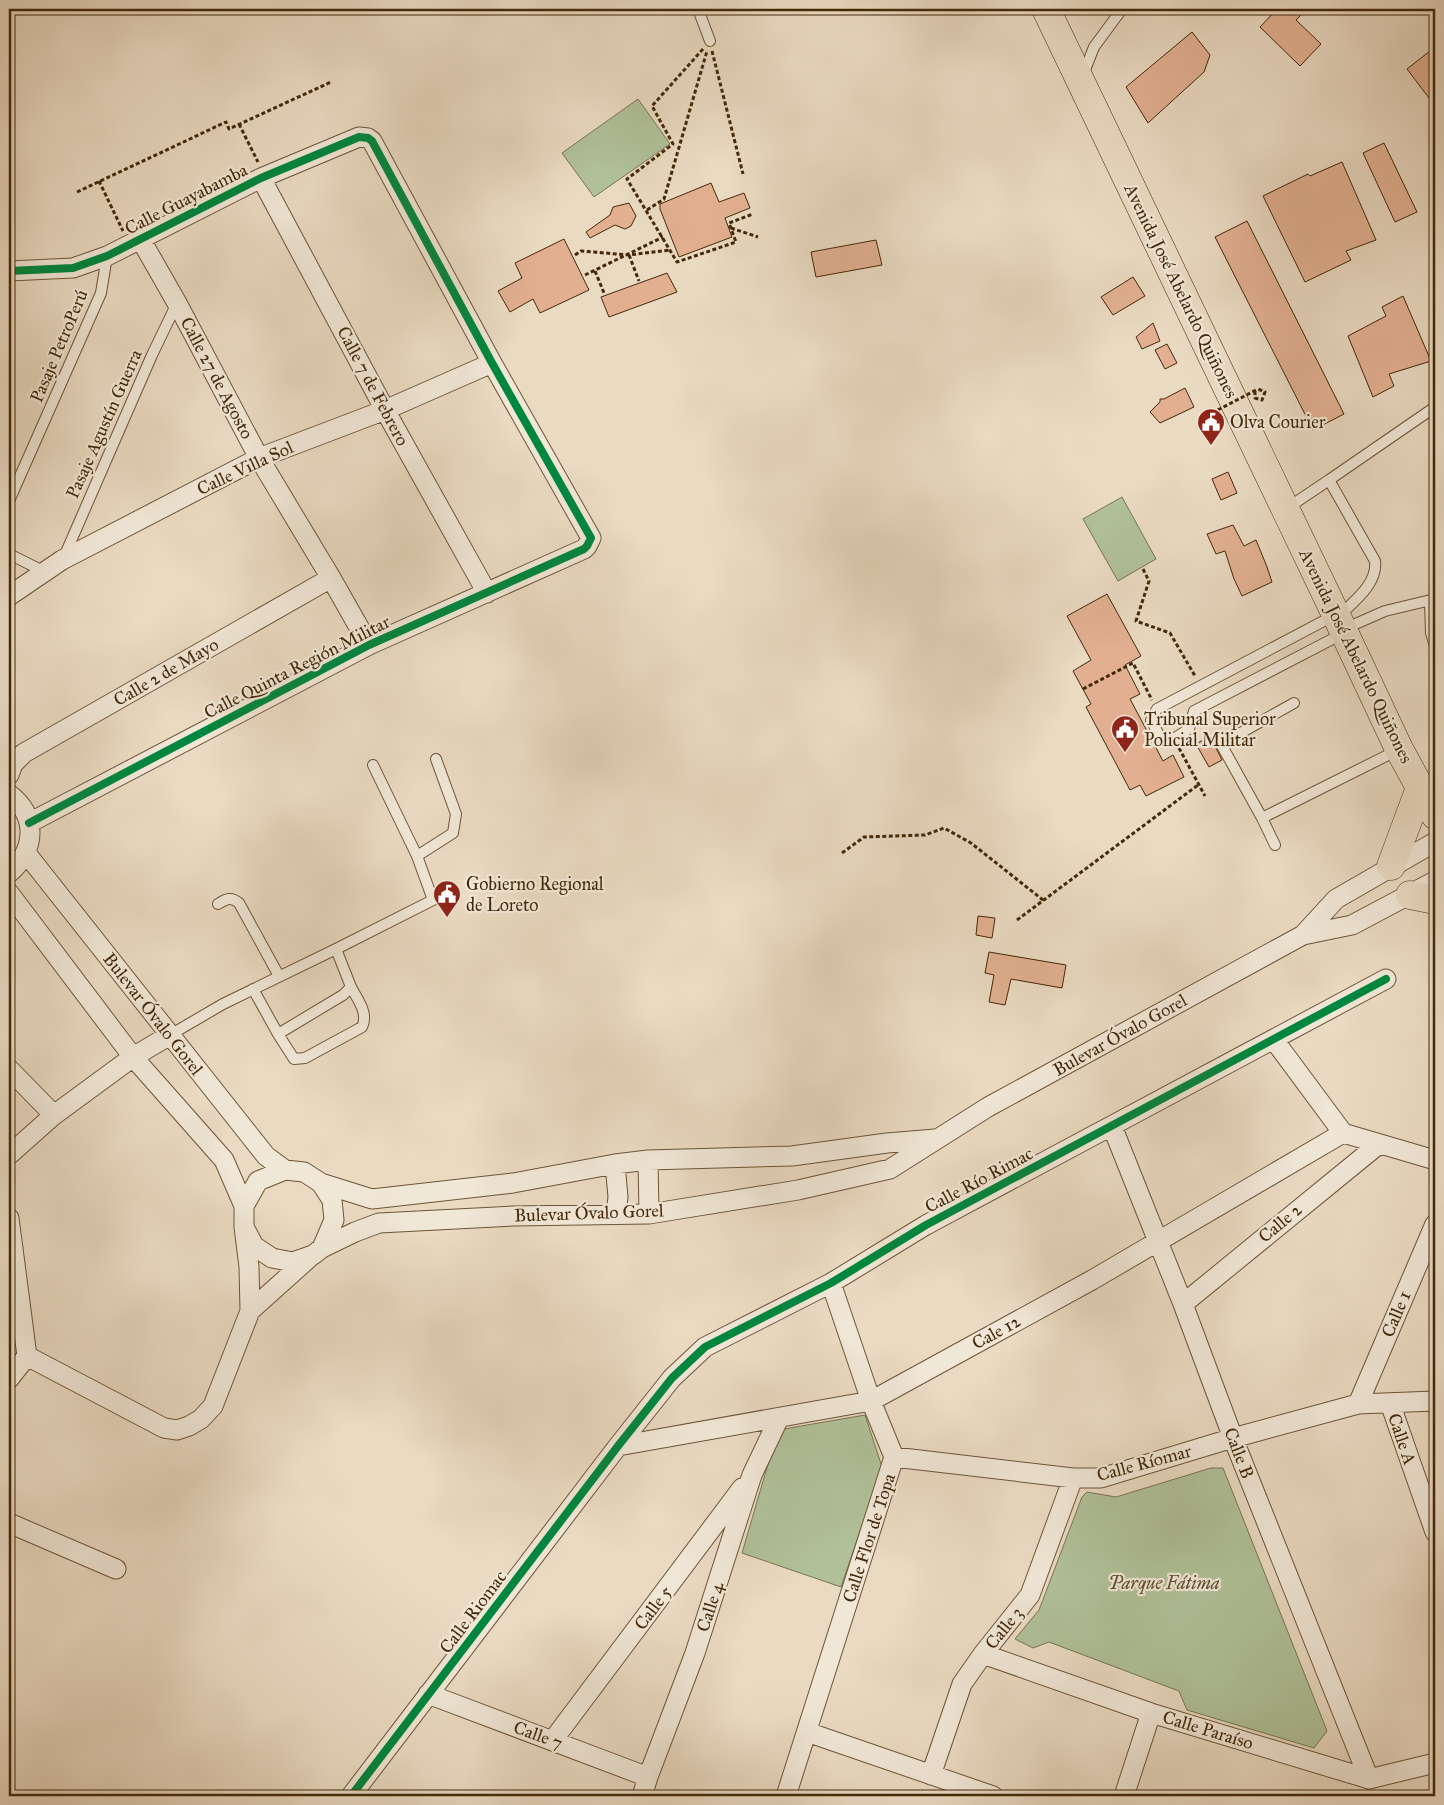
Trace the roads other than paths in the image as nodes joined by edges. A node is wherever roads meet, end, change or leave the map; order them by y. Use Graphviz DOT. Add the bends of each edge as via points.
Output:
graph roads {
  1 [pos="698,9"];
  2 [pos="1046,9"];
  3 [pos="1122,9"];
  4 [pos="710,41"];
  5 [pos="1080,80"];
  6 [pos="263,177"];
  7 [pos="136,242"];
  8 [pos="107,256"];
  9 [pos="9,271"];
  10 [pos="177,303"];
  11 [pos="492,363"];
  12 [pos="1435,407"];
  13 [pos="385,410"];
  14 [pos="259,458"];
  15 [pos="1330,480"];
  16 [pos="9,501"];
  17 [pos="1286,509"];
  18 [pos="9,554"];
  19 [pos="62,560"];
  20 [pos="45,572"];
  21 [pos="331,578"];
  22 [pos="487,593"];
  23 [pos="9,596"];
  24 [pos="1432,600"];
  25 [pos="1340,624"];
  26 [pos="369,645"];
  27 [pos="1435,646"];
  28 [pos="1294,703"];
  29 [pos="1399,750"];
  30 [pos="436,758"];
  31 [pos="372,764"];
  32 [pos="9,775"];
  33 [pos="1420,788"];
  34 [pos="9,794"];
  35 [pos="1435,815"];
  36 [pos="1262,818"];
  37 [pos="29,823"];
  38 [pos="1435,842"];
  39 [pos="1275,845"];
  40 [pos="26,852"];
  41 [pos="417,856"];
  42 [pos="1391,866"];
  43 [pos="9,873"];
  44 [pos="1435,881"];
  45 [pos="9,893"];
  46 [pos="1423,898"];
  47 [pos="218,904"];
  48 [pos="1303,935"];
  49 [pos="336,950"];
  50 [pos="279,976"];
  51 [pos="1386,979"];
  52 [pos="351,987"];
  53 [pos="253,989"];
  54 [pos="278,1034"];
  55 [pos="170,1036"];
  56 [pos="1274,1040"];
  57 [pos="133,1057"];
  58 [pos="9,1069"];
  59 [pos="54,1116"];
  60 [pos="1112,1126"];
  61 [pos="1343,1133"];
  62 [pos="939,1139"];
  63 [pos="1379,1144"];
  64 [pos="9,1155"];
  65 [pos="648,1160"];
  66 [pos="1435,1160"];
  67 [pos="615,1164"];
  68 [pos="284,1170"];
  69 [pos="321,1183"];
  70 [pos="244,1206"];
  71 [pos="616,1214"];
  72 [pos="649,1214"];
  73 [pos="9,1218"];
  74 [pos="1435,1224"];
  75 [pos="244,1227"];
  76 [pos="1158,1241"];
  77 [pos="318,1251"];
  78 [pos="831,1282"];
  79 [pos="1183,1304"];
  80 [pos="250,1310"];
  81 [pos="27,1356"];
  82 [pos="9,1379"];
  83 [pos="1435,1401"];
  84 [pos="871,1402"];
  85 [pos="1390,1403"];
  86 [pos="1358,1404"];
  87 [pos="779,1418"];
  88 [pos="1233,1438"];
  89 [pos="618,1446"];
  90 [pos="894,1457"];
  91 [pos="752,1475"];
  92 [pos="1073,1478"];
  93 [pos="9,1523"];
  94 [pos="1435,1532"];
  95 [pos="116,1569"];
  96 [pos="983,1654"];
  97 [pos="428,1694"];
  98 [pos="1151,1712"];
  99 [pos="807,1732"];
  100 [pos="553,1740"];
  101 [pos="1435,1763"];
  102 [pos="931,1775"];
  103 [pos="648,1777"];
  104 [pos="1369,1779"];
  105 [pos="351,1796"];
  106 [pos="642,1796"];
  107 [pos="786,1796"];
  108 [pos="993,1796"];
  109 [pos="1124,1796"];
  1 -- 4 [label="lane"];
  2 -- 5 [label="main road, Avenida José Abelardo Quiñones"];
  3 -- 5 [label="lane" via="1094,47"];
  5 -- 17 [label="main road, Avenida José Abelardo Quiñones"];
  6 -- 7 [label="street, Calle Guayabamba"];
  6 -- 11 [label="street, Calle Guayabamba" via="359,137 372,141"];
  6 -- 13 [label="street, Calle 7 de Febrero"];
  7 -- 8 [label="street, Calle Guayabamba"];
  7 -- 10 [label="street, Calle 27 de Agosto"];
  8 -- 9 [label="street, Calle Guayabamba" via="73,268"];
  8 -- 16 [label="lane, Pasaje PetroPerú" via="101,293"];
  10 -- 14 [label="street, Calle 27 de Agosto"];
  10 -- 19 [label="lane, Pasaje Agustín Guerra"];
  11 -- 13 [label="street, Calle Villa Sol"];
  11 -- 22 [label="street, Calle Quinta Región Militar" via="590,535 590,542 584,549"];
  12 -- 15 [label="lane"];
  13 -- 14 [label="street, Calle Villa Sol"];
  13 -- 22 [label="street, Calle 7 de Febrero"];
  14 -- 19 [label="street, Calle Villa Sol"];
  14 -- 21 [label="street, Calle 27 de Agosto"];
  15 -- 17 [label="lane"];
  15 -- 25 [label="lane" via="1375,561 1376,570"];
  17 -- 25 [label="main road, Avenida José Abelardo Quiñones"];
  18 -- 20 [label="lane"];
  19 -- 20 [label="street, Calle Villa Sol"];
  20 -- 23 [label="street, Calle Villa Sol"];
  21 -- 26 [label="street, Calle 27 de Agosto"];
  21 -- 32 [label="street, Calle 2 de Mayo" via="24,753 13,764"];
  22 -- 26 [label="street, Calle Quinta Región Militar"];
  24 -- 25 [label="lane"];
  24 -- 27 [label="lane" via="1431,633"];
  25 -- 25 [label="lane" via="1156,709 1151,720 1160,737 1174,738 1189,729 1194,711"];
  25 -- 29 [label="main road, Avenida José Abelardo Quiñones"];
  26 -- 37 [label="street, Calle Quinta Región Militar"];
  28 -- 36 [label="lane" via="1221,744"];
  29 -- 33 [label="main road, Avenida José Abelardo Quiñones"];
  29 -- 36 [label="lane"];
  30 -- 41 [label="lane" via="456,814 453,832"];
  31 -- 41 [label="lane"];
  33 -- 35 [label="main road, Avenida José Abelardo Quiñones"];
  33 -- 42 [label="main road"];
  34 -- 37 [label="street" via="24,810"];
  36 -- 39 [label="lane"];
  37 -- 40 [label="street" via="30,838"];
  38 -- 42 [label="street, Bulevar Óvalo Gorel"];
  40 -- 43 [label="street"];
  40 -- 55 [label="street, Bulevar Óvalo Gorel"];
  41 -- 49 [label="lane" via="433,900"];
  42 -- 48 [label="street, Bulevar Óvalo Gorel" via="1336,899"];
  44 -- 46 [label="street, Bulevar Óvalo Gorel"];
  45 -- 57 [label="street"];
  46 -- 48 [label="street, Bulevar Óvalo Gorel" via="1352,925"];
  47 -- 50 [label="lane" via="228,898 239,903"];
  48 -- 62 [label="street, Bulevar Óvalo Gorel" via="988,1107"];
  49 -- 50 [label="lane"];
  49 -- 52 [label="lane"];
  50 -- 53 [label="lane"];
  51 -- 56 [label="street, Calle Río Rimac"];
  52 -- 54 [label="lane"];
  52 -- 54 [label="lane" via="364,1011 362,1027 297,1060"];
  53 -- 54 [label="lane"];
  53 -- 55 [label="lane"];
  55 -- 57 [label="street"];
  55 -- 68 [label="street, Bulevar Óvalo Gorel" via="266,1156"];
  56 -- 60 [label="street, Calle Río Rimac"];
  56 -- 61 [label="street"];
  57 -- 59 [label="street"];
  57 -- 70 [label="street" via="224,1160"];
  58 -- 59 [label="street"];
  59 -- 64 [label="street"];
  60 -- 76 [label="street, Calle B"];
  60 -- 78 [label="street, Calle Río Rimac" via="926,1225"];
  61 -- 63 [label="street"];
  61 -- 76 [label="street, Cale 12"];
  62 -- 65 [label="street, Bulevar Óvalo Gorel" via="792,1156"];
  62 -- 72 [label="street, Bulevar Óvalo Gorel" via="890,1168 798,1190"];
  63 -- 66 [label="street"];
  63 -- 79 [label="street, Calle 2"];
  65 -- 67 [label="street, Bulevar Óvalo Gorel"];
  65 -- 72 [label="street"];
  67 -- 69 [label="street, Bulevar Óvalo Gorel" via="513,1183 372,1199"];
  67 -- 71 [label="street"];
  68 -- 69 [label="street, Bulevar Óvalo Gorel" via="304,1172"];
  68 -- 70 [label="street" via="258,1181"];
  69 -- 77 [label="street" via="332,1200 334,1220"];
  70 -- 75 [label="street"];
  71 -- 72 [label="street, Bulevar Óvalo Gorel"];
  71 -- 77 [label="street, Bulevar Óvalo Gorel" via="379,1223"];
  73 -- 81 [label="street"];
  74 -- 86 [label="street, Calle 1"];
  75 -- 77 [label="street, Bulevar Óvalo Gorel" via="254,1246 272,1258 293,1262"];
  75 -- 80 [label="street"];
  76 -- 79 [label="street, Calle B"];
  76 -- 84 [label="street, Cale 12"];
  77 -- 80 [label="street"];
  78 -- 84 [label="street, Calle Flor de Topa"];
  78 -- 89 [label="street, Calle Río Rimac" via="705,1347 672,1378"];
  79 -- 88 [label="street, Calle B"];
  80 -- 81 [label="street" via="213,1406 201,1419 177,1430 164,1428"];
  81 -- 82 [label="street"];
  83 -- 85 [label="street, Calle Ríomar"];
  84 -- 87 [label="street, Cale 12"];
  84 -- 90 [label="street, Calle Flor de Topa"];
  85 -- 86 [label="street, Calle Ríomar"];
  85 -- 94 [label="street, Calle A"];
  86 -- 88 [label="street, Calle Ríomar"];
  87 -- 89 [label="street, Cale 12"];
  87 -- 91 [label="street, Calle 4"];
  88 -- 92 [label="street, Calle Ríomar" via="1102,1478"];
  88 -- 104 [label="street, Calle B"];
  89 -- 97 [label="street, Calle Riomac"];
  90 -- 92 [label="street, Calle Ríomar"];
  90 -- 99 [label="street, Calle Flor de Topa"];
  91 -- 100 [label="street, Calle 5"];
  91 -- 103 [label="street, Calle 4" via="695,1652"];
  92 -- 96 [label="street, Calle 3" via="1030,1595"];
  93 -- 95 [label="street"];
  96 -- 98 [label="street, Calle Paraíso"];
  96 -- 102 [label="street, Calle 3" via="962,1684"];
  97 -- 100 [label="street, Calle 7"];
  97 -- 105 [label="street, Calle Riomac"];
  98 -- 104 [label="street, Calle Paraíso"];
  98 -- 109 [label="street"];
  99 -- 102 [label="street"];
  99 -- 107 [label="street, Calle Flor de Topa"];
  100 -- 103 [label="street, Calle 7"];
  101 -- 104 [label="street"];
  102 -- 108 [label="street"];
  103 -- 106 [label="street, Calle 4"];
}
